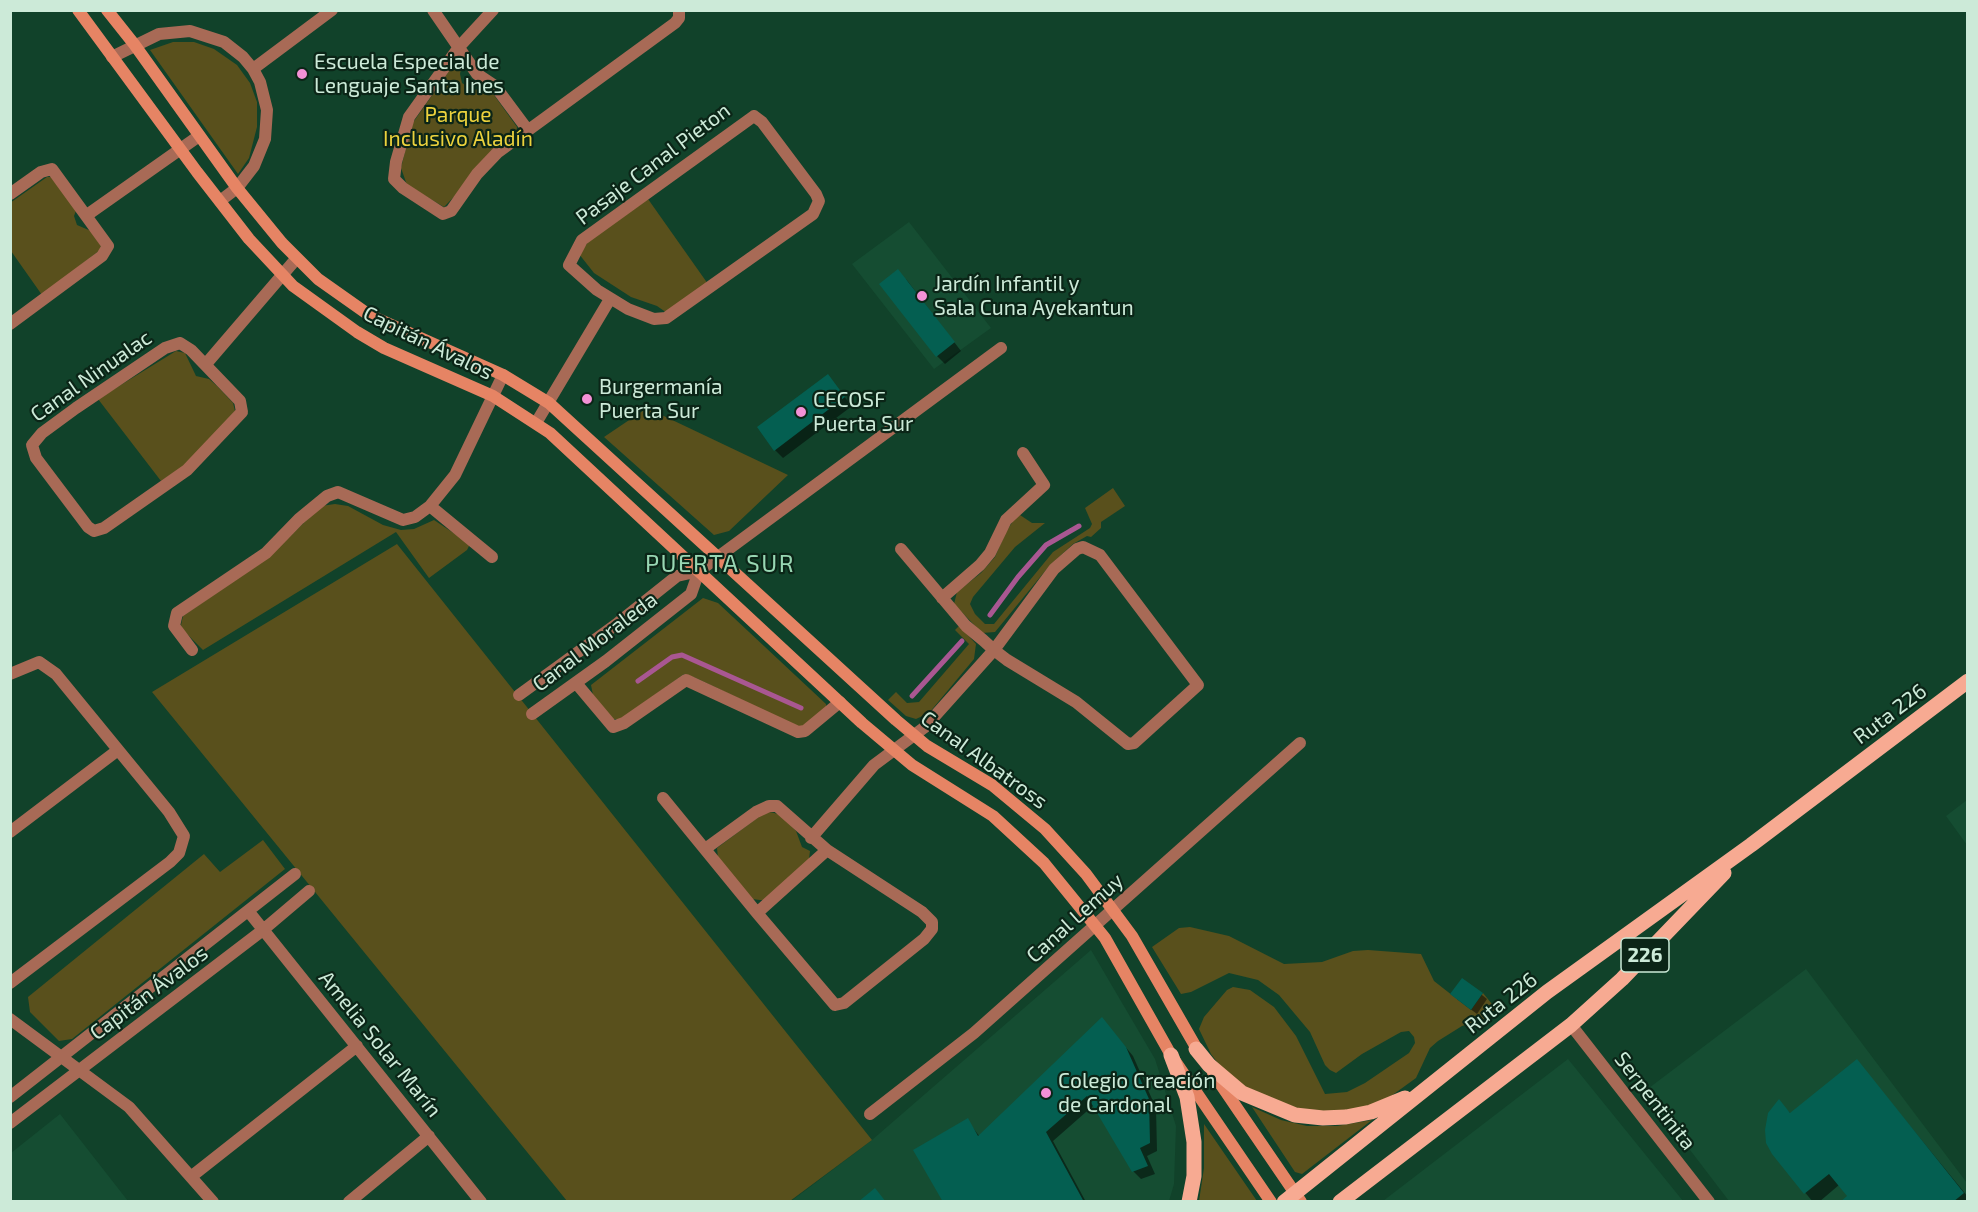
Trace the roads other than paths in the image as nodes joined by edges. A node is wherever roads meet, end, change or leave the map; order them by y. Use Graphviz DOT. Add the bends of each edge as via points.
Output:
graph roads {
  1 [pos="78,10"];
  2 [pos="106,10"];
  3 [pos="332,10"];
  4 [pos="433,10"];
  5 [pos="494,10"];
  6 [pos="679,10"];
  7 [pos="134,44"];
  8 [pos="459,47"];
  9 [pos="112,57"];
  10 [pos="253,69"];
  11 [pos="527,129"];
  12 [pos="199,136"];
  13 [pos="180,149"];
  14 [pos="237,188"];
  15 [pos="10,194"];
  16 [pos="220,201"];
  17 [pos="87,215"];
  18 [pos="296,259"];
  19 [pos="282,275"];
  20 [pos="610,299"];
  21 [pos="10,324"];
  22 [pos="1001,348"];
  23 [pos="206,364"];
  24 [pos="503,375"];
  25 [pos="493,396"];
  26 [pos="549,403"];
  27 [pos="536,423"];
  28 [pos="1023,453"];
  29 [pos="430,506"];
  30 [pos="901,549"];
  31 [pos="718,556"];
  32 [pos="492,557"];
  33 [pos="699,571"];
  34 [pos="942,598"];
  35 [pos="192,650"];
  36 [pos="994,650"];
  37 [pos="10,674"];
  38 [pos="1968,681"];
  39 [pos="576,683"];
  40 [pos="519,695"];
  41 [pos="840,702"];
  42 [pos="532,714"];
  43 [pos="914,736"];
  44 [pos="1300,743"];
  45 [pos="118,750"];
  46 [pos="894,750"];
  47 [pos="663,798"];
  48 [pos="10,832"];
  49 [pos="811,838"];
  50 [pos="1751,845"];
  51 [pos="705,849"];
  52 [pos="827,850"];
  53 [pos="295,874"];
  54 [pos="309,891"];
  55 [pos="1114,909"];
  56 [pos="249,912"];
  57 [pos="757,913"];
  58 [pos="1096,926"];
  59 [pos="263,930"];
  60 [pos="10,983"];
  61 [pos="10,1019"];
  62 [pos="1570,1025"];
  63 [pos="357,1046"];
  64 [pos="1196,1049"];
  65 [pos="1171,1055"];
  66 [pos="63,1057"];
  67 [pos="81,1069"];
  68 [pos="1431,1084"];
  69 [pos="10,1097"];
  70 [pos="870,1114"];
  71 [pos="10,1123"];
  72 [pos="429,1136"];
  73 [pos="192,1176"];
  74 [pos="1269,1198"];
  75 [pos="1293,1199"];
  76 [pos="213,1202"];
  77 [pos="349,1202"];
  78 [pos="481,1202"];
  79 [pos="1189,1202"];
  80 [pos="1340,1202"];
  81 [pos="1708,1202"];
  1 -- 9 [label="street, Capitán Ávalos"];
  2 -- 7 [label="street, Capitán Ávalos"];
  3 -- 10 [label="street"];
  4 -- 8 [label="street"];
  5 -- 8 [label="street"];
  6 -- 11 [label="street" via="679,18 670,27"];
  7 -- 9 [label="street"];
  7 -- 10 [label="street" via="159,34 197,32 231,46"];
  7 -- 12 [label="street, Capitán Ávalos"];
  8 -- 11 [label="street" via="477,74 495,86"];
  8 -- 11 [label="street" via="406,122 394,179 438,212 448,214 486,163"];
  9 -- 13 [label="street, Capitán Ávalos"];
  10 -- 14 [label="street" via="264,96 267,124 261,153"];
  12 -- 13 [label="street"];
  12 -- 14 [label="street, Capitán Ávalos"];
  13 -- 16 [label="street, Capitán Ávalos"];
  13 -- 17 [label="street"];
  14 -- 16 [label="street"];
  14 -- 18 [label="street, Capitán Ávalos"];
  15 -- 17 [label="street" via="41,172 52,169"];
  16 -- 19 [label="street, Capitán Ávalos"];
  17 -- 21 [label="street" via="106,242 106,253"];
  18 -- 19 [label="street"];
  18 -- 24 [label="street, Capitán Ávalos" via="330,289 369,315"];
  19 -- 23 [label="street"];
  19 -- 25 [label="street, Capitán Ávalos" via="330,315 364,336"];
  20 -- 20 [label="street, Pasaje Canal Pieton" via="642,315 666,318 813,214 819,201 816,194 758,117 743,121 578,245 568,265"];
  20 -- 26 [label="street"];
  22 -- 31 [label="street, Canal Moraleda"];
  23 -- 23 [label="street, Canal Ninualac" via="187,346 172,344 35,439 32,445 36,458 88,527 94,531 104,528 187,470 240,414 240,401"];
  24 -- 25 [label="street"];
  24 -- 26 [label="street, Capitán Ávalos"];
  25 -- 27 [label="street, Capitán Ávalos"];
  25 -- 29 [label="street" via="455,475"];
  26 -- 27 [label="street"];
  26 -- 31 [label="street, Capitán Ávalos"];
  27 -- 33 [label="street, Capitán Ávalos" via="574,453"];
  28 -- 34 [label="street" via="1044,485 1006,520 980,565"];
  29 -- 32 [label="street"];
  29 -- 35 [label="street" via="416,517 403,520 338,492 332,493 303,515 266,553 176,615 174,626"];
  30 -- 34 [label="street"];
  31 -- 33 [label="street, Canal Moraleda"];
  31 -- 43 [label="street, Canal Albatross"];
  33 -- 39 [label="street, Canal Moraleda" via="690,594"];
  33 -- 40 [label="street, Canal Moraleda" via="677,576"];
  33 -- 41 [label="street, Canal Albatross"];
  34 -- 36 [label="street"];
  36 -- 36 [label="street" via="1035,593 1062,562 1083,547 1100,555 1198,685 1131,744 1076,702"];
  36 -- 43 [label="street"];
  37 -- 45 [label="street" via="30,664 47,667"];
  38 -- 50 [label="main road, Ruta 226 / 226"];
  39 -- 41 [label="street" via="614,727 686,680 798,732 805,731"];
  39 -- 42 [label="street, Canal Moraleda"];
  41 -- 46 [label="street, Canal Albatross"];
  43 -- 46 [label="street"];
  43 -- 55 [label="street, Canal Albatross" via="992,785 1028,813"];
  44 -- 55 [label="street, Canal Lemuy"];
  45 -- 48 [label="street"];
  45 -- 60 [label="street" via="179,826 184,836 179,853"];
  46 -- 49 [label="street" via="874,765"];
  46 -- 58 [label="street, Canal Albatross" via="1004,825 1057,877"];
  47 -- 51 [label="street"];
  49 -- 51 [label="street" via="780,808 769,806"];
  49 -- 52 [label="street"];
  50 -- 62 [label="main road, Ruta 226 / 226" via="1622,979"];
  50 -- 68 [label="main road, Ruta 226 / 226" via="1547,992"];
  51 -- 57 [label="street"];
  52 -- 57 [label="street"];
  52 -- 57 [label="street" via="922,912 932,922 930,933 838,1006"];
  53 -- 56 [label="street, Capitán Ávalos"];
  54 -- 59 [label="street, Capitán Ávalos"];
  55 -- 58 [label="street, Canal Lemuy"];
  55 -- 64 [label="street, Canal Albatross"];
  56 -- 59 [label="street, Amelia Solar Marín"];
  56 -- 66 [label="street, Capitán Ávalos"];
  58 -- 65 [label="street, Canal Albatross"];
  58 -- 70 [label="street, Canal Lemuy" via="974,1033"];
  59 -- 63 [label="street, Amelia Solar Marín"];
  59 -- 67 [label="street, Capitán Ávalos"];
  61 -- 66 [label="street"];
  62 -- 80 [label="main road, Ruta 226 / 226"];
  62 -- 81 [label="street, Serpentinita"];
  63 -- 72 [label="street, Amelia Solar Marín"];
  63 -- 73 [label="street"];
  64 -- 68 [label="main road" via="1242,1093 1304,1117 1334,1119 1371,1112"];
  64 -- 75 [label="street, Canal Albatross" via="1285,1180"];
  65 -- 74 [label="street, Canal Albatross"];
  65 -- 79 [label="main road" via="1187,1097 1194,1142"];
  66 -- 67 [label="street"];
  66 -- 69 [label="street, Capitán Ávalos"];
  67 -- 71 [label="street, Capitán Ávalos"];
  67 -- 73 [label="street" via="129,1107"];
  68 -- 75 [label="main road, Ruta 226 / 226"];
  72 -- 77 [label="street"];
  72 -- 78 [label="street, Amelia Solar Marín"];
  73 -- 76 [label="street"];
}
